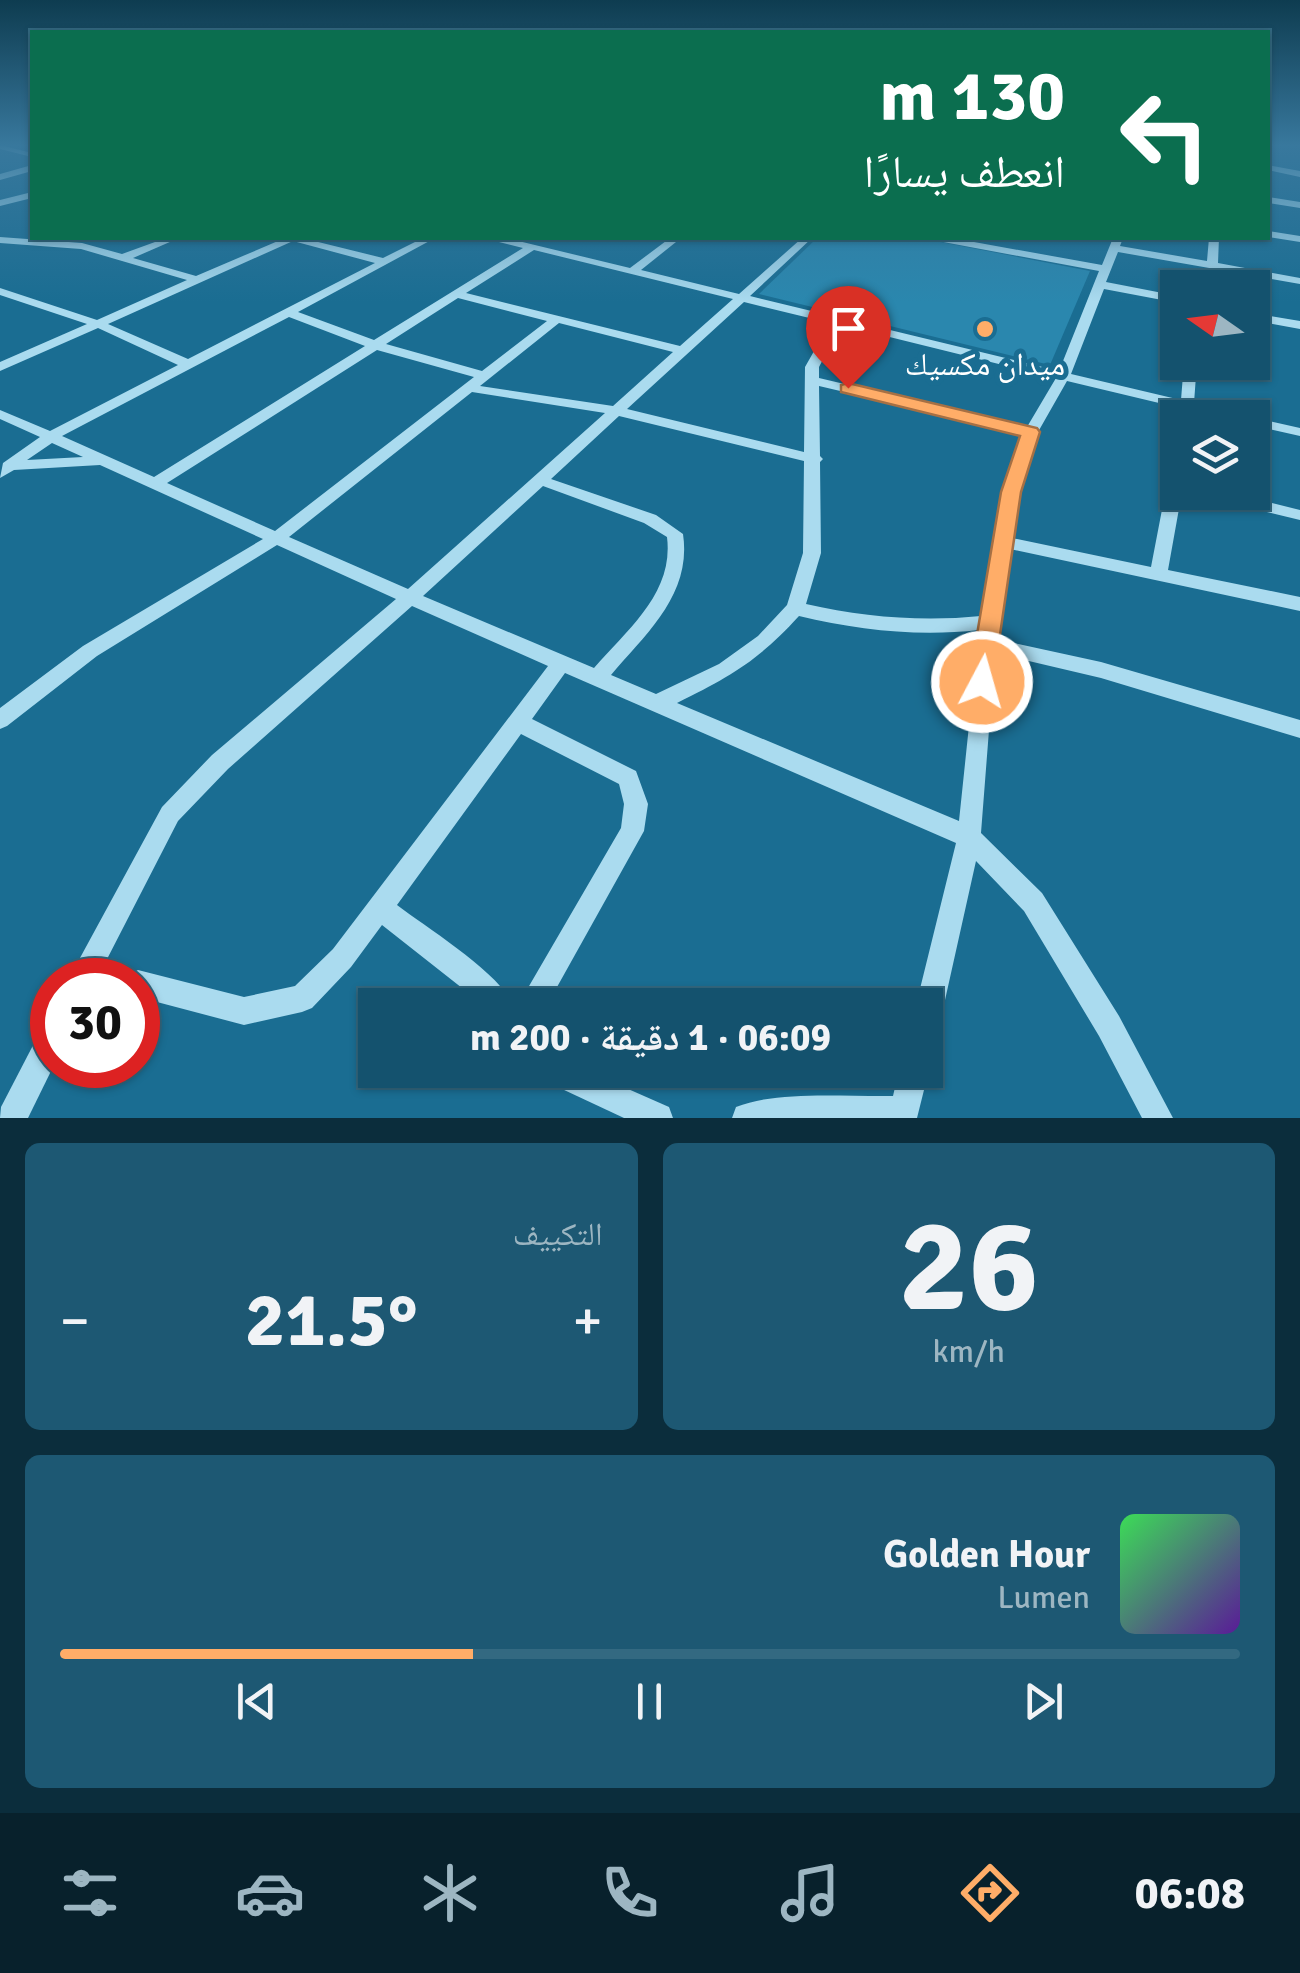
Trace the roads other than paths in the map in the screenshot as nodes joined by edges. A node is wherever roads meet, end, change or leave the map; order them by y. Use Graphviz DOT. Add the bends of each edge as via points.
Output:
graph roads {
  1 [pos="24,197"];
  2 [pos="1272,201"];
  3 [pos="0,204"];
  4 [pos="1300,205"];
  5 [pos="1270,234"];
  6 [pos="0,240"];
  7 [pos="41,240"];
  8 [pos="169,240"];
  9 [pos="287,240"];
  10 [pos="300,240"];
  11 [pos="426,240"];
  12 [pos="504,240"];
  13 [pos="673,240"];
  14 [pos="805,240"];
  15 [pos="948,240"];
  16 [pos="1012,240"];
  17 [pos="1214,240"];
  18 [pos="1300,240"];
  19 [pos="1116,242"];
  20 [pos="532,246"];
  21 [pos="1006,251"];
  22 [pos="0,254"];
  23 [pos="125,258"];
  24 [pos="385,262"];
  25 [pos="1212,265"];
  26 [pos="634,270"];
  27 [pos="1102,277"];
  28 [pos="197,280"];
  29 [pos="1300,281"];
  30 [pos="0,291"];
  31 [pos="456,294"];
  32 [pos="1160,295"];
  33 [pos="742,297"];
  34 [pos="288,312"];
  35 [pos="557,319"];
  36 [pos="1270,319"];
  37 [pos="838,320"];
  38 [pos="98,324"];
  39 [pos="1300,325"];
  40 [pos="375,345"];
  41 [pos="683,351"];
  42 [pos="188,364"];
  43 [pos="0,367"];
  44 [pos="1064,375"];
  45 [pos="486,376"];
  46 [pos="811,380"];
  47 [pos="470,388"];
  48 [pos="1160,403"];
  49 [pos="616,411"];
  50 [pos="0,414"];
  51 [pos="1270,425"];
  52 [pos="1031,432"];
  53 [pos="1300,432"];
  54 [pos="50,436"];
  55 [pos="815,459"];
  56 [pos="103,460"];
  57 [pos="3,469"];
  58 [pos="540,480"];
  59 [pos="156,483"];
  60 [pos="1270,508"];
  61 [pos="1171,510"];
  62 [pos="1300,515"];
  63 [pos="278,536"];
  64 [pos="1002,542"];
  65 [pos="1160,573"];
  66 [pos="410,598"];
  67 [pos="1300,604"];
  68 [pos="795,608"];
  69 [pos="988,633"];
  70 [pos="562,662"];
  71 [pos="598,678"];
  72 [pos="656,703"];
  73 [pos="0,720"];
  74 [pos="520,723"];
  75 [pos="1300,730"];
  76 [pos="968,836"];
  77 [pos="380,908"];
  78 [pos="94,958"];
  79 [pos="482,988"];
  80 [pos="542,988"];
  81 [pos="934,988"];
  82 [pos="160,989"];
  83 [pos="30,1082"];
  84 [pos="590,1088"];
  85 [pos="910,1088"];
  86 [pos="903,1114"];
  87 [pos="12,1118"];
  88 [pos="658,1118"];
  89 [pos="748,1118"];
  90 [pos="1158,1118"];
  1 -- 3 [label="street"];
  2 -- 4 [label="street"];
  5 -- 18 [label="street"];
  6 -- 7 [label="street"];
  7 -- 22 [label="street"];
  7 -- 23 [label="street"];
  8 -- 23 [label="street"];
  9 -- 28 [label="street"];
  10 -- 24 [label="street"];
  11 -- 24 [label="street"];
  12 -- 20 [label="street"];
  13 -- 26 [label="street"];
  14 -- 33 [label="street"];
  15 -- 21 [label="street"];
  16 -- 21 [label="street"];
  17 -- 25 [label="street"];
  19 -- 25 [label="street"];
  19 -- 27 [label="street"];
  20 -- 26 [label="street"];
  20 -- 31 [label="street"];
  21 -- 27 [label="street"];
  23 -- 28 [label="street"];
  24 -- 34 [label="street"];
  25 -- 29 [label="street"];
  26 -- 33 [label="street"];
  27 -- 32 [label="street"];
  27 -- 44 [label="street"];
  28 -- 38 [label="street"];
  30 -- 38 [label="street"];
  31 -- 35 [label="street"];
  31 -- 40 [label="street"];
  33 -- 37 [label="street"];
  33 -- 41 [label="street"];
  34 -- 40 [label="street"];
  34 -- 42 [label="street"];
  35 -- 41 [label="street"];
  35 -- 45 [label="street"];
  36 -- 39 [label="street"];
  37 -- 44 [label="street"];
  37 -- 46 [label="street"];
  38 -- 42 [label="street"];
  38 -- 43 [label="street"];
  40 -- 45 [label="street"];
  40 -- 59 [label="street"];
  41 -- 49 [label="street"];
  42 -- 54 [label="street"];
  44 -- 48 [label="street"];
  44 -- 52 [label="street"];
  45 -- 47 [label="street"];
  46 -- 52 [label="street"];
  46 -- 55 [label="street"];
  47 -- 49 [label="street"];
  47 -- 63 [label="street"];
  49 -- 55 [label="street"];
  49 -- 58 [label="street"];
  50 -- 54 [label="street"];
  51 -- 53 [label="street"];
  52 -- 64 [label="street"];
  54 -- 56 [label="street"];
  54 -- 57 [label="street"];
  55 -- 68 [label="street" via="812,554"];
  56 -- 57 [label="street"];
  56 -- 59 [label="street"];
  58 -- 66 [label="street"];
  58 -- 71 [label="street" via="675,534 677,571 668,591"];
  59 -- 63 [label="street"];
  60 -- 62 [label="street"];
  61 -- 65 [label="street"];
  63 -- 66 [label="street"];
  63 -- 73 [label="street" via="90,651"];
  64 -- 65 [label="street"];
  64 -- 69 [label="street"];
  65 -- 67 [label="street"];
  66 -- 70 [label="street"];
  66 -- 78 [label="street" via="220,762 170,814"];
  68 -- 69 [label="street" via="838,619"];
  68 -- 72 [label="street" via="726,670"];
  69 -- 75 [label="street"];
  69 -- 76 [label="street"];
  70 -- 71 [label="street"];
  70 -- 74 [label="street"];
  71 -- 72 [label="street"];
  72 -- 76 [label="street"];
  74 -- 77 [label="street"];
  74 -- 80 [label="street" via="628,778 636,804 632,831"];
  76 -- 81 [label="street"];
  76 -- 90 [label="street" via="1032,902"];
  77 -- 79 [label="street"];
  77 -- 82 [label="street" via="302,998 244,1010"];
  83 -- 87 [label="street"];
  84 -- 88 [label="street"];
  85 -- 86 [label="street"];
  86 -- 89 [label="street"];
}
